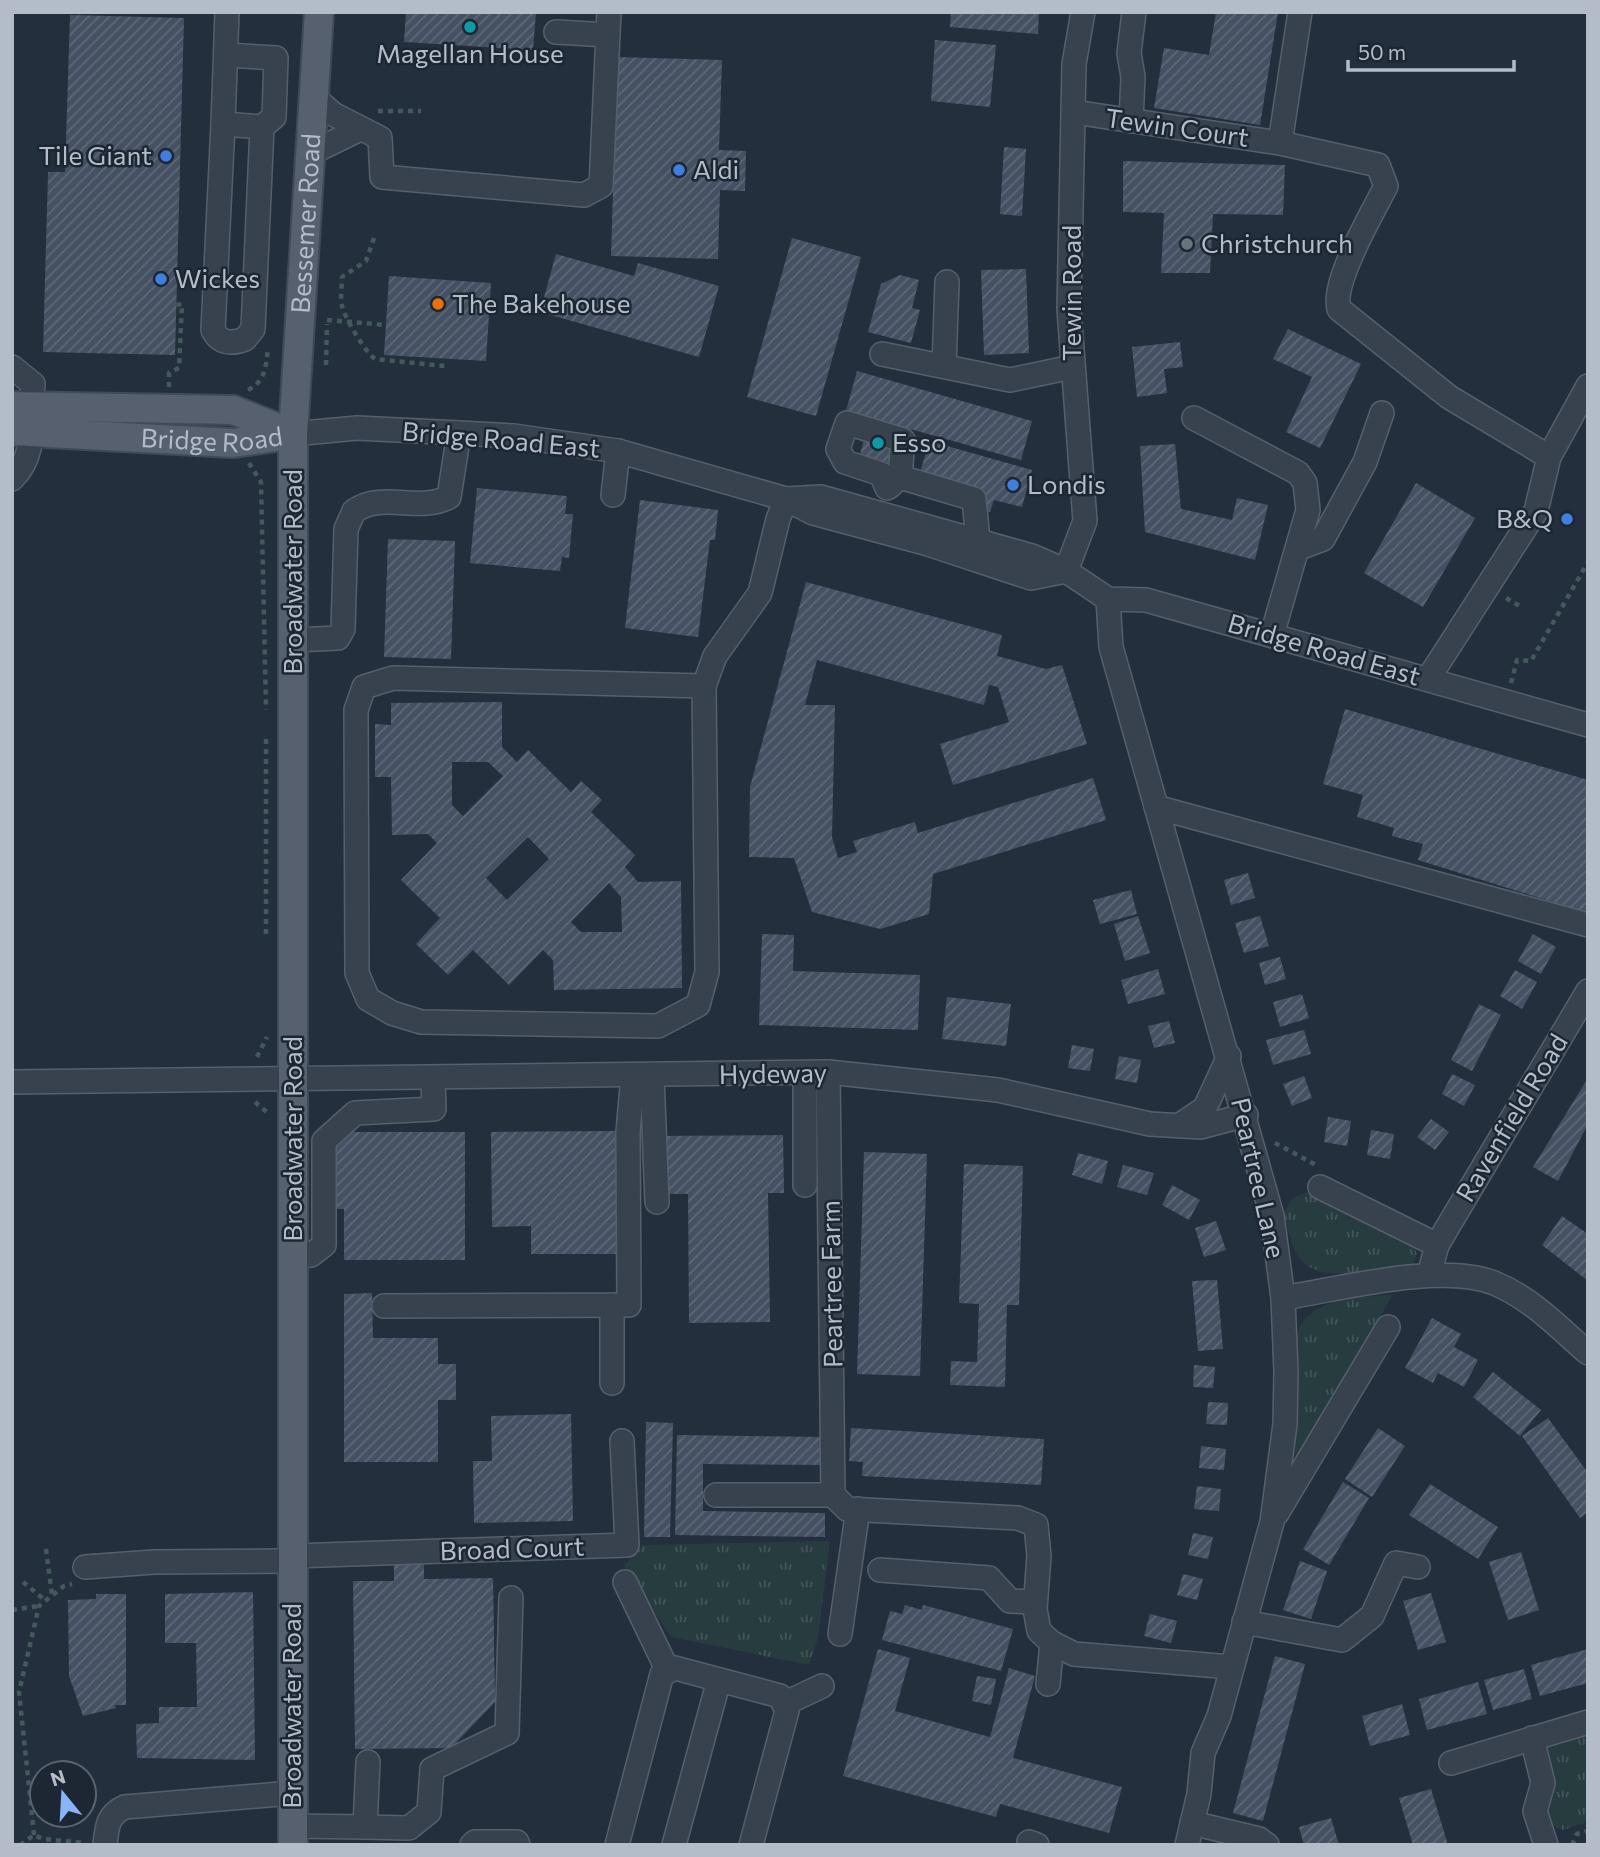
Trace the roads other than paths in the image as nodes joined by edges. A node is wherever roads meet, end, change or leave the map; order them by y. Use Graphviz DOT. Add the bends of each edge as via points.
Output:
graph roads {
  1 [pos="227,12"];
  2 [pos="319,12"];
  3 [pos="1083,12"];
  4 [pos="1134,12"];
  5 [pos="1300,12"];
  6 [pos="608,23"];
  7 [pos="556,32"];
  8 [pos="226,55"];
  9 [pos="314,97"];
  10 [pos="1074,113"];
  11 [pos="1131,121"];
  12 [pos="223,124"];
  13 [pos="262,127"];
  14 [pos="360,129"];
  15 [pos="1280,143"];
  16 [pos="311,153"];
  17 [pos="947,282"];
  18 [pos="882,354"];
  19 [pos="944,366"];
  20 [pos="12,367"];
  21 [pos="1072,367"];
  22 [pos="1588,386"];
  23 [pos="1382,413"];
  24 [pos="22,418"];
  25 [pos="1195,418"];
  26 [pos="459,433"];
  27 [pos="293,434"];
  28 [pos="618,451"];
  29 [pos="1549,457"];
  30 [pos="12,480"];
  31 [pos="613,495"];
  32 [pos="786,499"];
  33 [pos="860,508"];
  34 [pos="978,541"];
  35 [pos="1299,548"];
  36 [pos="1066,571"];
  37 [pos="1108,599"];
  38 [pos="1272,635"];
  39 [pos="294,640"];
  40 [pos="1427,679"];
  41 [pos="704,686"];
  42 [pos="1588,725"];
  43 [pos="1156,807"];
  44 [pos="1588,925"];
  45 [pos="1588,991"];
  46 [pos="1229,1056"];
  47 [pos="817,1073"];
  48 [pos="643,1076"];
  49 [pos="433,1079"];
  50 [pos="293,1080"];
  51 [pos="12,1082"];
  52 [pos="1246,1115"];
  53 [pos="1180,1125"];
  54 [pos="1322,1178"];
  55 [pos="804,1185"];
  56 [pos="657,1202"];
  57 [pos="1437,1245"];
  58 [pos="293,1256"];
  59 [pos="1429,1275"];
  60 [pos="1283,1298"];
  61 [pos="612,1305"];
  62 [pos="384,1306"];
  63 [pos="1388,1327"];
  64 [pos="1588,1353"];
  65 [pos="612,1383"];
  66 [pos="622,1441"];
  67 [pos="716,1494"];
  68 [pos="833,1495"];
  69 [pos="858,1509"];
  70 [pos="1272,1522"];
  71 [pos="291,1558"];
  72 [pos="85,1567"];
  73 [pos="1418,1567"];
  74 [pos="880,1570"];
  75 [pos="625,1582"];
  76 [pos="511,1598"];
  77 [pos="1035,1602"];
  78 [pos="1244,1622"];
  79 [pos="839,1634"];
  80 [pos="1052,1643"];
  81 [pos="1231,1667"];
  82 [pos="668,1671"];
  83 [pos="719,1680"];
  84 [pos="1048,1684"];
  85 [pos="822,1686"];
  86 [pos="784,1704"];
  87 [pos="1588,1722"];
  88 [pos="1532,1738"];
  89 [pos="368,1762"];
  90 [pos="1451,1763"];
  91 [pos="292,1793"];
  92 [pos="365,1827"];
  93 [pos="1189,1834"];
  94 [pos="293,1835"];
  95 [pos="99,1844"];
  96 [pos="472,1845"];
  97 [pos="517,1845"];
  98 [pos="617,1845"];
  99 [pos="674,1845"];
  100 [pos="751,1845"];
  101 [pos="1267,1845"];
  102 [pos="1546,1845"];
  1 -- 8 [label="street"];
  2 -- 9 [label="main road, Bessemer Road"];
  3 -- 10 [label="street, Tewin Road" via="1074,64"];
  4 -- 11 [label="street" via="1129,54"];
  5 -- 15 [label="street"];
  6 -- 7 [label="street"];
  6 -- 14 [label="street" via="601,186 583,195 382,177 380,138"];
  8 -- 12 [label="street"];
  8 -- 13 [label="street" via="276,58 274,117"];
  9 -- 14 [label="street"];
  9 -- 16 [label="main road, Bessemer Road"];
  10 -- 11 [label="street, Tewin Court"];
  10 -- 21 [label="street, Tewin Road"];
  11 -- 15 [label="street, Tewin Court"];
  12 -- 13 [label="street"];
  12 -- 13 [label="street" via="213,330 217,337 236,343 253,330"];
  14 -- 16 [label="street"];
  15 -- 29 [label="street, Tewin Court" via="1378,165 1383,173 1386,186 1343,277 1336,300 1339,309 1450,397"];
  16 -- 27 [label="main road, Bessemer Road"];
  17 -- 19 [label="street"];
  18 -- 19 [label="street"];
  19 -- 21 [label="street" via="1010,380"];
  20 -- 24 [label="street" via="33,384"];
  21 -- 36 [label="street, Tewin Road" via="1085,521"];
  22 -- 29 [label="street"];
  23 -- 35 [label="street" via="1365,461 1323,540"];
  24 -- 27 [label="main road, Bridge Road" via="233,443"];
  24 -- 30 [label="street" via="24,468"];
  25 -- 35 [label="street" via="1297,473 1308,496"];
  26 -- 27 [label="street, Bridge Road East" via="357,428"];
  26 -- 28 [label="street, Bridge Road East"];
  26 -- 39 [label="street" via="449,497 428,503 377,501 354,511 346,529 344,629 338,638"];
  27 -- 39 [label="main road, Broadwater Road"];
  28 -- 31 [label="street"];
  28 -- 32 [label="street, Bridge Road East"];
  29 -- 40 [label="street" via="1536,512"];
  32 -- 33 [label="street, Bridge Road East" via="821,497"];
  32 -- 36 [label="street, Bridge Road East" via="813,513 1031,578"];
  32 -- 41 [label="street" via="760,593 715,656"];
  33 -- 34 [label="street, Bridge Road East"];
  33 -- 34 [label="street" via="894,482 974,499"];
  34 -- 36 [label="street, Bridge Road East"];
  35 -- 38 [label="street"];
  36 -- 37 [label="street, Bridge Road East"];
  37 -- 38 [label="street, Bridge Road East" via="1146,600"];
  37 -- 43 [label="street, Peartree Lane" via="1111,647"];
  38 -- 40 [label="street, Bridge Road East"];
  39 -- 50 [label="main road, Broadwater Road"];
  40 -- 42 [label="street, Bridge Road East"];
  41 -- 41 [label="street" via="707,972 698,1005 658,1026 421,1022 368,999 357,974 356,710 364,687 393,678"];
  43 -- 44 [label="street"];
  43 -- 46 [label="street, Peartree Lane"];
  45 -- 57 [label="street, Ravenfield Road"];
  46 -- 52 [label="street, Peartree Lane"];
  46 -- 53 [label="street" via="1205,1108"];
  47 -- 48 [label="street, Hydeway"];
  47 -- 53 [label="street, Hydeway" via="998,1090 1150,1124"];
  47 -- 55 [label="street"];
  47 -- 68 [label="street, Peartree Farm"];
  48 -- 49 [label="street, Hydeway"];
  48 -- 56 [label="street"];
  48 -- 61 [label="street" via="628,1132 629,1305"];
  49 -- 50 [label="street, Hydeway"];
  49 -- 58 [label="street" via="434,1109 355,1113 324,1141 324,1245 311,1255"];
  50 -- 51 [label="street, Hydeway"];
  50 -- 58 [label="main road, Broadwater Road"];
  52 -- 53 [label="street, Hydeway" via="1201,1127"];
  52 -- 60 [label="street, Peartree Lane" via="1272,1216"];
  54 -- 57 [label="street"];
  57 -- 59 [label="street, Ravenfield Road"];
  58 -- 71 [label="main road, Broadwater Road"];
  59 -- 60 [label="street"];
  59 -- 64 [label="street" via="1493,1282 1530,1302"];
  60 -- 70 [label="street, Peartree Lane" via="1284,1424"];
  61 -- 62 [label="street"];
  61 -- 65 [label="street"];
  63 -- 70 [label="street"];
  66 -- 71 [label="street, Broad Court" via="627,1545"];
  67 -- 68 [label="street"];
  68 -- 69 [label="street" via="847,1509"];
  69 -- 77 [label="street" via="1018,1518 1036,1525"];
  69 -- 79 [label="street"];
  70 -- 78 [label="street, Peartree Lane"];
  71 -- 72 [label="street" via="155,1571"];
  71 -- 91 [label="main road, Broadwater Road"];
  73 -- 78 [label="street" via="1395,1563 1372,1616 1342,1640"];
  74 -- 77 [label="street" via="989,1578 1010,1601"];
  75 -- 82 [label="street"];
  76 -- 92 [label="street" via="507,1733 432,1769 429,1812 409,1828"];
  77 -- 80 [label="street" via="1039,1631"];
  78 -- 81 [label="street, Peartree Lane"];
  80 -- 81 [label="street" via="1074,1654"];
  80 -- 84 [label="street"];
  81 -- 93 [label="street, Peartree Lane" via="1219,1716 1203,1753"];
  82 -- 83 [label="street" via="675,1668"];
  82 -- 98 [label="street" via="662,1674"];
  83 -- 86 [label="street" via="779,1696"];
  83 -- 99 [label="street"];
  85 -- 86 [label="street"];
  86 -- 100 [label="street" via="786,1711"];
  87 -- 88 [label="street"];
  88 -- 90 [label="street"];
  88 -- 102 [label="street" via="1543,1783 1535,1811"];
  89 -- 92 [label="street"];
  91 -- 94 [label="main road, Broadwater Road"];
  91 -- 95 [label="street" via="125,1807 114,1812"];
  92 -- 94 [label="street"];
  93 -- 101 [label="street" via="1259,1839"];
  96 -- 97 [label="street"];
}
